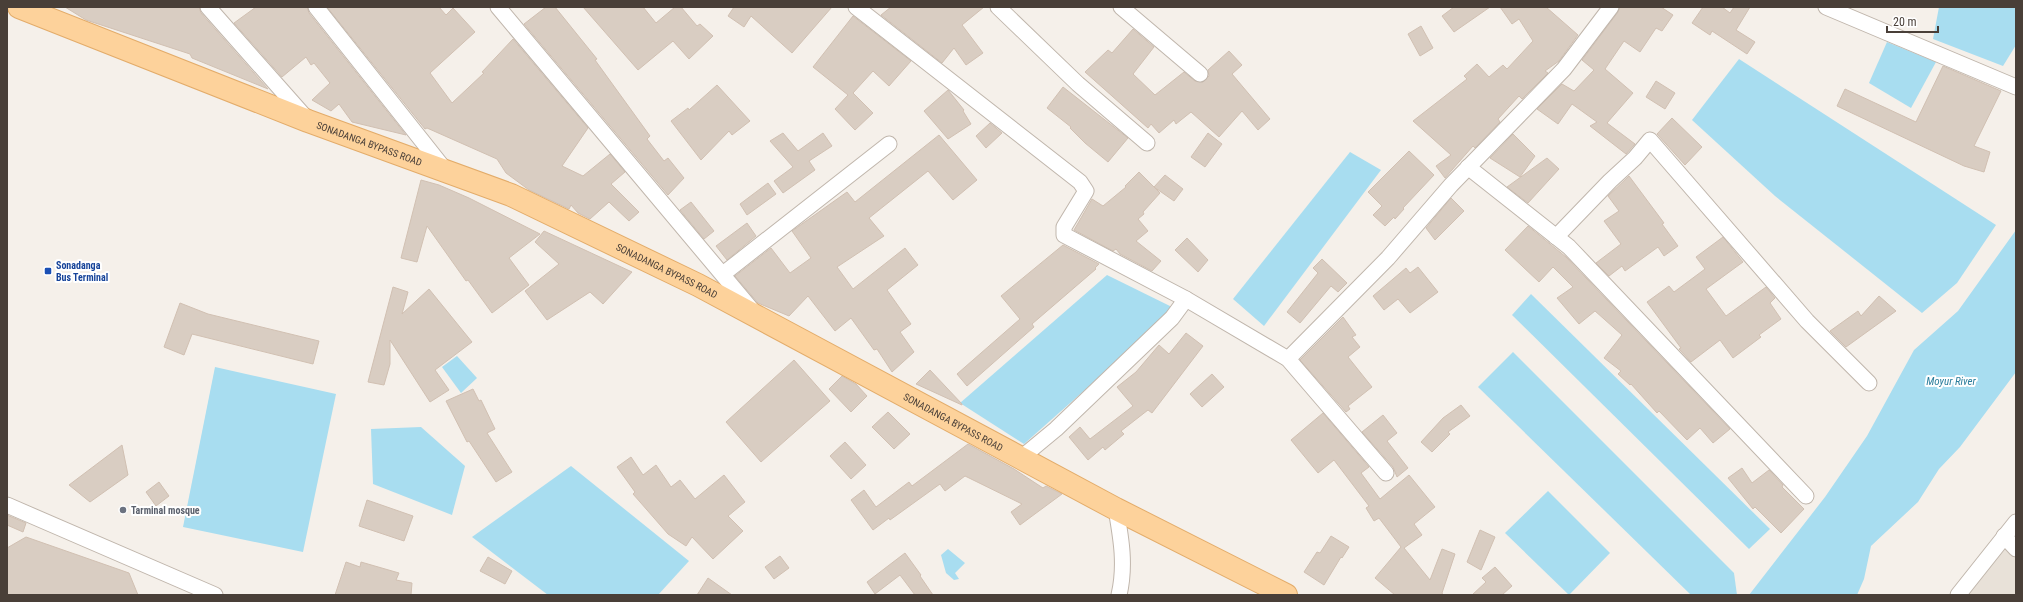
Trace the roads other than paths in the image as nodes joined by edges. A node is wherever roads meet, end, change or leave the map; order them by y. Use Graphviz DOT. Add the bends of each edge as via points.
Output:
graph roads {
  1 [pos="19,7"];
  2 [pos="208,7"];
  3 [pos="316,7"];
  4 [pos="498,7"];
  5 [pos="856,7"];
  6 [pos="998,7"];
  7 [pos="1121,7"];
  8 [pos="1611,7"];
  9 [pos="1826,7"];
  10 [pos="1200,74"];
  11 [pos="2016,87"];
  12 [pos="308,121"];
  13 [pos="889,144"];
  14 [pos="1147,144"];
  15 [pos="1468,167"];
  16 [pos="447,172"];
  17 [pos="1556,237"];
  18 [pos="723,274"];
  19 [pos="1186,299"];
  20 [pos="759,319"];
  21 [pos="1288,359"];
  22 [pos="1869,384"];
  23 [pos="1021,458"];
  24 [pos="1386,473"];
  25 [pos="1806,496"];
  26 [pos="7,505"];
  27 [pos="1116,509"];
  28 [pos="2016,522"];
  29 [pos="2004,536"];
  30 [pos="2016,549"];
  31 [pos="215,595"];
  32 [pos="1119,595"];
  33 [pos="1286,595"];
  34 [pos="1958,595"];
  1 -- 12 [label="main road, SONADANGA BYPASS ROAD"];
  2 -- 12 [label="street"];
  3 -- 16 [label="street"];
  4 -- 18 [label="street"];
  5 -- 19 [label="street" via="1080,182 1086,191 1064,227 1064,235"];
  6 -- 14 [label="street" via="1078,84"];
  7 -- 10 [label="street"];
  8 -- 15 [label="street" via="1564,69"];
  9 -- 11 [label="street"];
  12 -- 16 [label="main road, SONADANGA BYPASS ROAD"];
  13 -- 18 [label="street"];
  15 -- 17 [label="street"];
  15 -- 21 [label="street" via="1388,258"];
  16 -- 20 [label="main road, SONADANGA BYPASS ROAD" via="511,195 698,285"];
  17 -- 22 [label="street" via="1650,140 1807,321"];
  17 -- 25 [label="street" via="1569,247"];
  18 -- 20 [label="street"];
  19 -- 21 [label="street"];
  19 -- 23 [label="street" via="1172,318 1056,429"];
  20 -- 23 [label="main road, SONADANGA BYPASS ROAD"];
  21 -- 24 [label="street"];
  23 -- 27 [label="main road, SONADANGA BYPASS ROAD"];
  26 -- 31 [label="street"];
  27 -- 32 [label="street" via="1123,547 1123,579"];
  27 -- 33 [label="main road, SONADANGA BYPASS ROAD"];
  28 -- 29 [label="street"];
  29 -- 30 [label="street"];
  29 -- 34 [label="street"];
}
